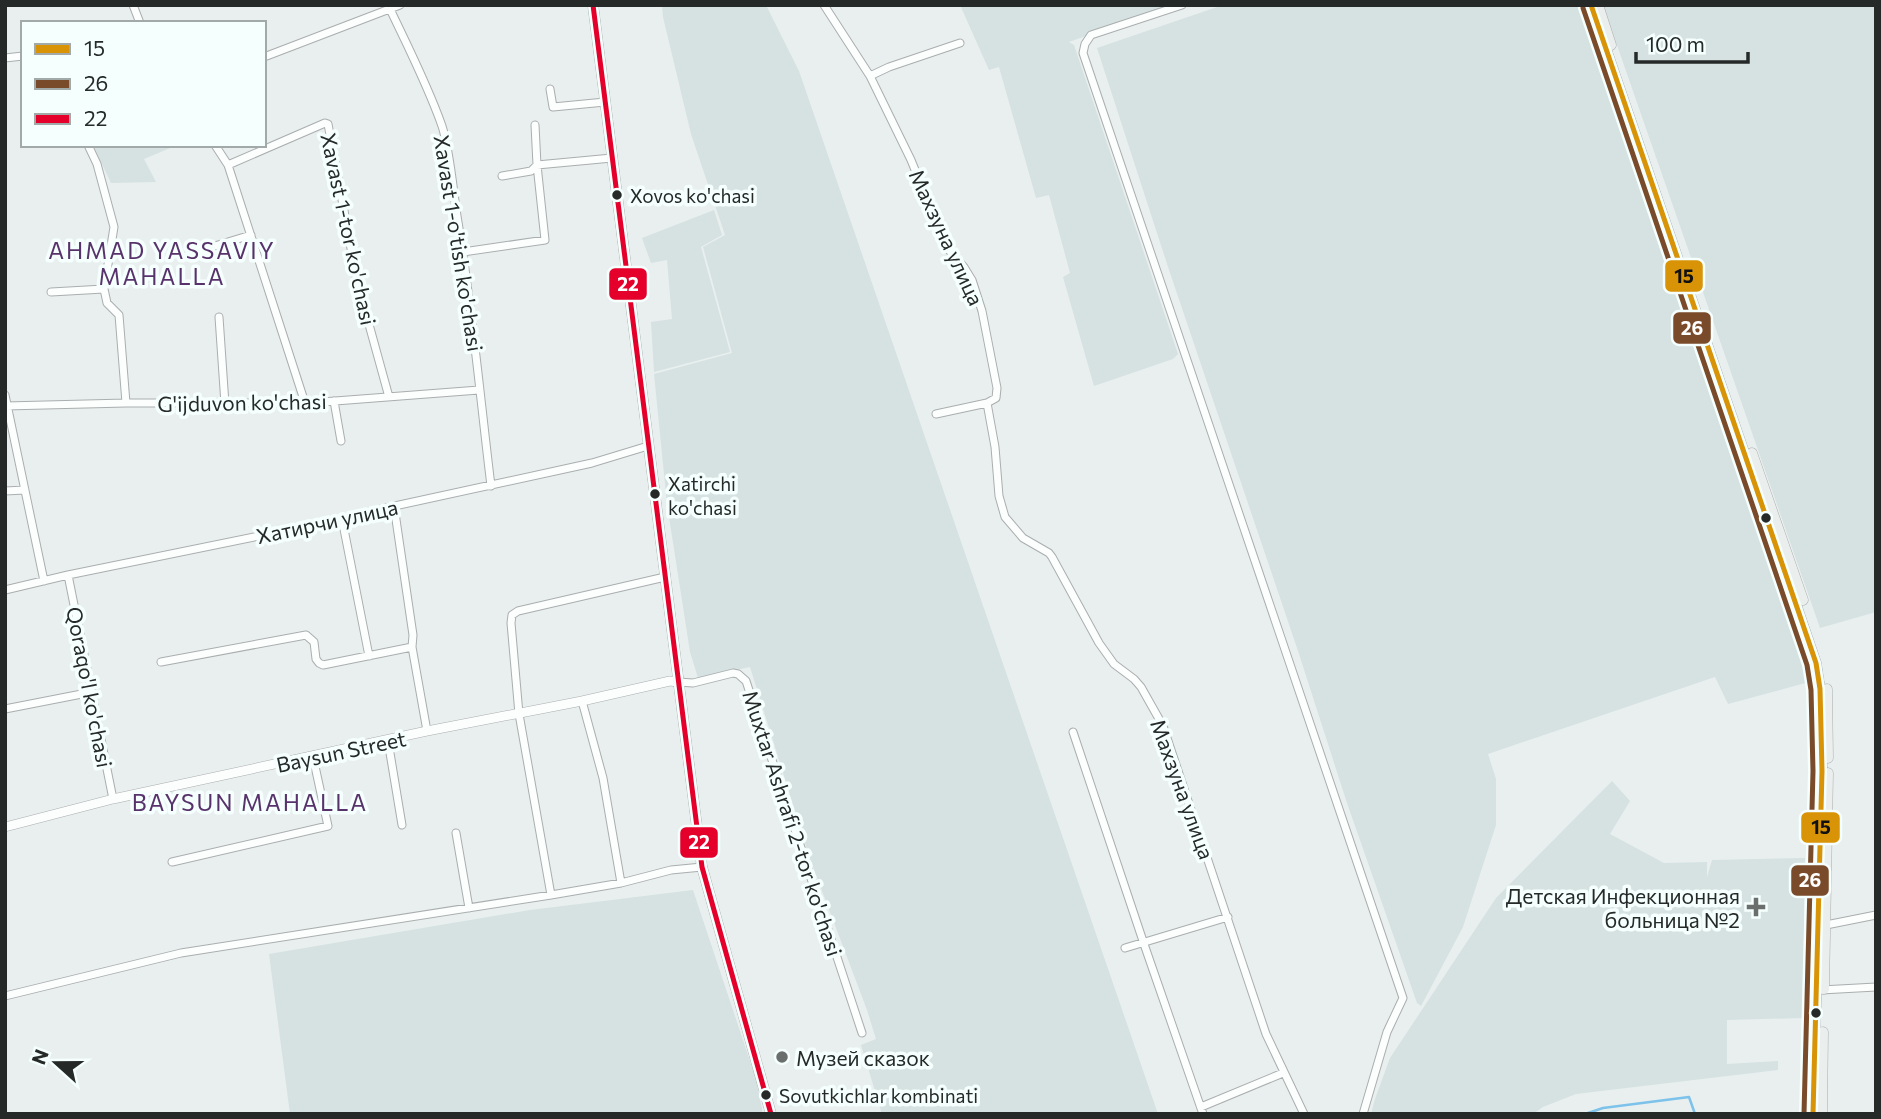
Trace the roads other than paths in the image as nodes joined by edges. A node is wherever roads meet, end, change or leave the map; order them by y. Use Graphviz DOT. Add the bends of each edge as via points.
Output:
graph roads {
  1 [pos="400,5"];
  2 [pos="593,5"];
  3 [pos="824,5"];
  4 [pos="1182,5"];
  5 [pos="1591,5"];
  6 [pos="1598,5"];
  7 [pos="385,8"];
  8 [pos="960,43"];
  9 [pos="266,56"];
  10 [pos="870,76"];
  11 [pos="550,89"];
  12 [pos="605,102"];
  13 [pos="535,125"];
  14 [pos="89,147"];
  15 [pos="216,147"];
  16 [pos="612,158"];
  17 [pos="228,165"];
  18 [pos="537,165"];
  19 [pos="502,176"];
  20 [pos="251,235"];
  21 [pos="195,252"];
  22 [pos="463,252"];
  23 [pos="104,289"];
  24 [pos="51,292"];
  25 [pos="219,317"];
  26 [pos="479,390"];
  27 [pos="5,395"];
  28 [pos="389,397"];
  29 [pos="334,401"];
  30 [pos="126,403"];
  31 [pos="305,403"];
  32 [pos="987,403"];
  33 [pos="225,404"];
  34 [pos="6,406"];
  35 [pos="936,414"];
  36 [pos="341,441"];
  37 [pos="648,446"];
  38 [pos="491,486"];
  39 [pos="25,490"];
  40 [pos="5,491"];
  41 [pos="394,506"];
  42 [pos="342,519"];
  43 [pos="68,575"];
  44 [pos="665,577"];
  45 [pos="44,581"];
  46 [pos="5,590"];
  47 [pos="412,647"];
  48 [pos="369,656"];
  49 [pos="161,662"];
  50 [pos="678,682"];
  51 [pos="92,692"];
  52 [pos="582,701"];
  53 [pos="5,709"];
  54 [pos="519,714"];
  55 [pos="427,732"];
  56 [pos="1073,732"];
  57 [pos="388,741"];
  58 [pos="313,757"];
  59 [pos="113,799"];
  60 [pos="402,825"];
  61 [pos="5,827"];
  62 [pos="456,833"];
  63 [pos="172,862"];
  64 [pos="702,867"];
  65 [pos="621,883"];
  66 [pos="551,895"];
  67 [pos="469,908"];
  68 [pos="1876,915"];
  69 [pos="1228,917"];
  70 [pos="1822,925"];
  71 [pos="1144,944"];
  72 [pos="1125,948"];
  73 [pos="1876,987"];
  74 [pos="1821,990"];
  75 [pos="5,996"];
  76 [pos="862,1033"];
  77 [pos="1283,1073"];
  78 [pos="1202,1110"];
  79 [pos="771,1114"];
  80 [pos="1304,1114"];
  81 [pos="1363,1114"];
  82 [pos="1814,1114"];
  83 [pos="1822,1114"];
  1 -- 7 [label="street"];
  2 -- 12 [label="main road"];
  3 -- 10 [label="street, Махзуна улица"];
  4 -- 81 [label="street" via="1091,35 1083,53 1403,998 1387,1032"];
  5 -- 70 [label="main road" via="1816,663 1822,771"];
  6 -- 70 [label="main road" via="1821,654 1828,771"];
  7 -- 9 [label="street"];
  7 -- 22 [label="street, Xavast 1-o'tish ko'chasi" via="442,127"];
  8 -- 10 [label="street"];
  10 -- 32 [label="street, Махзуна улица" via="947,248 976,291 997,388 996,398"];
  11 -- 12 [label="street" via="552,107"];
  12 -- 16 [label="main road"];
  13 -- 18 [label="street"];
  14 -- 23 [label="street" via="114,227"];
  15 -- 17 [label="street"];
  16 -- 18 [label="street"];
  16 -- 37 [label="main road"];
  17 -- 20 [label="street"];
  17 -- 28 [label="street, Xavast 1-tor ko'chasi" via="328,124 357,281"];
  18 -- 19 [label="street" via="531,171"];
  18 -- 22 [label="street" via="545,240"];
  20 -- 21 [label="street"];
  20 -- 31 [label="street"];
  22 -- 26 [label="street, Xavast 1-o'tish ko'chasi"];
  23 -- 24 [label="street"];
  23 -- 30 [label="street" via="107,303 119,315"];
  25 -- 33 [label="street"];
  26 -- 28 [label="street, G'ijduvon ko'chasi"];
  26 -- 38 [label="street, Xavast 1-o'tish ko'chasi"];
  27 -- 34 [label="street"];
  28 -- 29 [label="street, G'ijduvon ko'chasi"];
  29 -- 31 [label="street, G'ijduvon ko'chasi"];
  29 -- 36 [label="street"];
  30 -- 33 [label="street, G'ijduvon ko'chasi"];
  30 -- 34 [label="street, G'ijduvon ko'chasi"];
  31 -- 33 [label="street, G'ijduvon ko'chasi"];
  32 -- 35 [label="street"];
  32 -- 69 [label="street, Махзуна улица" via="1005,517 1023,538 1049,553 1099,643 1114,664 1135,679 1158,716"];
  34 -- 39 [label="street"];
  37 -- 38 [label="street, Хатирчи улица"];
  37 -- 44 [label="main road"];
  38 -- 41 [label="street, Хатирчи улица"];
  39 -- 40 [label="street"];
  39 -- 45 [label="street"];
  41 -- 42 [label="street, Хатирчи улица"];
  41 -- 47 [label="street"];
  42 -- 43 [label="street, Хатирчи улица"];
  42 -- 48 [label="street"];
  43 -- 45 [label="street, Хатирчи улица"];
  43 -- 51 [label="street, Qoraqo'l ko'chasi"];
  44 -- 50 [label="main road"];
  44 -- 54 [label="street" via="512,615"];
  45 -- 46 [label="street, Хатирчи улица"];
  47 -- 48 [label="street"];
  47 -- 55 [label="street"];
  48 -- 49 [label="street" via="319,663 314,642 306,635"];
  50 -- 52 [label="street, Bаysun Street"];
  50 -- 64 [label="main road"];
  50 -- 76 [label="street, Muxtar Ashrafi 2-tor ko'chasi" via="733,673 746,681"];
  51 -- 53 [label="street"];
  51 -- 59 [label="street, Qoraqo'l ko'chasi"];
  52 -- 54 [label="street, Bаysun Street"];
  52 -- 65 [label="street" via="603,778"];
  54 -- 55 [label="street, Bаysun Street"];
  54 -- 66 [label="street"];
  55 -- 57 [label="street, Bаysun Street"];
  56 -- 71 [label="street"];
  57 -- 58 [label="street, Bаysun Street"];
  57 -- 60 [label="street"];
  58 -- 59 [label="street, Bаysun Street"];
  58 -- 63 [label="street" via="328,826"];
  59 -- 61 [label="street, Bаysun Street"];
  62 -- 67 [label="street"];
  64 -- 65 [label="street"];
  64 -- 79 [label="main road"];
  65 -- 66 [label="street"];
  66 -- 67 [label="street"];
  67 -- 75 [label="street" via="181,953"];
  68 -- 70 [label="street"];
  69 -- 71 [label="street"];
  69 -- 77 [label="street, Махзуна улица"];
  70 -- 74 [label="main road"];
  71 -- 72 [label="street"];
  71 -- 78 [label="street"];
  73 -- 74 [label="street"];
  74 -- 82 [label="main road"];
  74 -- 83 [label="main road"];
  77 -- 78 [label="street"];
  77 -- 80 [label="street, Махзуна улица"];
}
